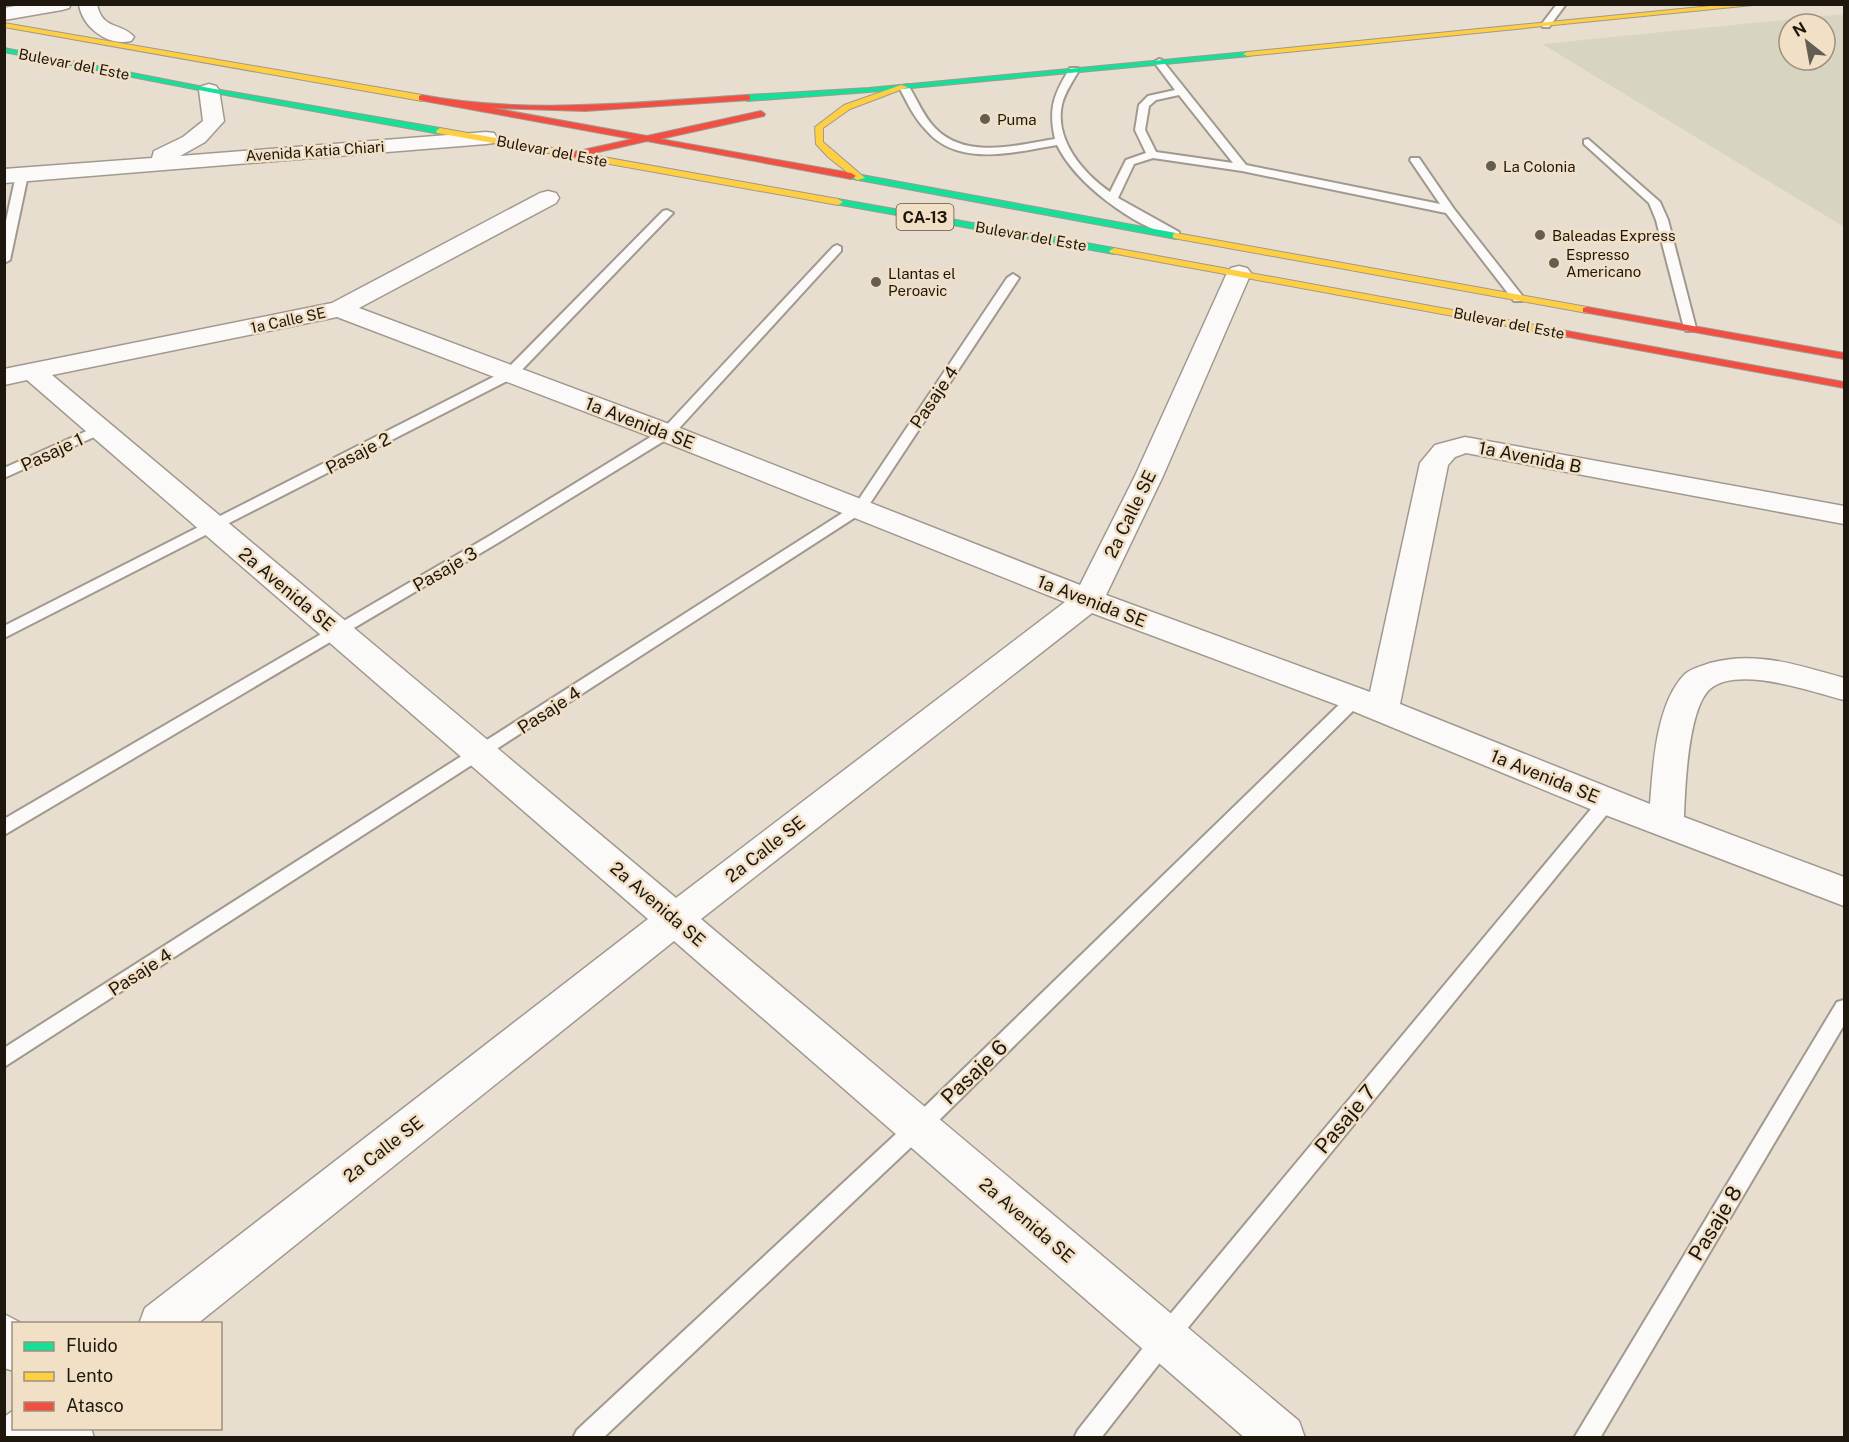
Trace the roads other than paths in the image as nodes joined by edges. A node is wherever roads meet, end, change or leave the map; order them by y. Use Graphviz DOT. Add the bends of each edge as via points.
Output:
graph roads {
  1 [pos="62,4"];
  2 [pos="88,4"];
  3 [pos="1562,4"];
  4 [pos="1760,4"];
  5 [pos="4,14"];
  6 [pos="4,25"];
  7 [pos="1546,25"];
  8 [pos="124,38"];
  9 [pos="4,52"];
  10 [pos="166,54"];
  11 [pos="1159,62"];
  12 [pos="1074,70"];
  13 [pos="904,87"];
  14 [pos="209,90"];
  15 [pos="869,90"];
  16 [pos="1182,91"];
  17 [pos="458,104"];
  18 [pos="486,138"];
  19 [pos="643,139"];
  20 [pos="1061,141"];
  21 [pos="1588,142"];
  22 [pos="572,155"];
  23 [pos="1152,155"];
  24 [pos="1414,160"];
  25 [pos="144,164"];
  26 [pos="1242,168"];
  27 [pos="13,176"];
  28 [pos="862,179"];
  29 [pos="548,198"];
  30 [pos="1112,199"];
  31 [pos="848,204"];
  32 [pos="1450,211"];
  33 [pos="667,213"];
  34 [pos="1184,238"];
  35 [pos="837,249"];
  36 [pos="4,260"];
  37 [pos="1239,273"];
  38 [pos="1013,278"];
  39 [pos="1518,298"];
  40 [pos="339,309"];
  41 [pos="1690,328"];
  42 [pos="1845,356"];
  43 [pos="18,374"];
  44 [pos="510,374"];
  45 [pos="1845,385"];
  46 [pos="100,429"];
  47 [pos="666,433"];
  48 [pos="4,474"];
  49 [pos="860,508"];
  50 [pos="1845,516"];
  51 [pos="215,527"];
  52 [pos="1089,600"];
  53 [pos="337,632"];
  54 [pos="4,633"];
  55 [pos="1845,689"];
  56 [pos="1368,705"];
  57 [pos="482,754"];
  58 [pos="1607,802"];
  59 [pos="1666,825"];
  60 [pos="4,828"];
  61 [pos="1845,892"];
  62 [pos="675,919"];
  63 [pos="1845,1008"];
  64 [pos="4,1059"];
  65 [pos="918,1126"];
  66 [pos="162,1322"];
  67 [pos="1165,1338"];
  68 [pos="585,1437"];
  69 [pos="1086,1437"];
  70 [pos="1282,1437"];
  71 [pos="1586,1437"];
  1 -- 5 [label="street"];
  2 -- 8 [label="street" via="96,24"];
  3 -- 7 [label="lane"];
  4 -- 7 [label="main road"];
  5 -- 8 [label="main road"];
  6 -- 10 [label="main road, Bulevar del Este / CA-13"];
  7 -- 11 [label="main road"];
  8 -- 10 [label="main road"];
  9 -- 14 [label="main road, Bulevar del Este / CA-13"];
  10 -- 17 [label="main road, Bulevar del Este / CA-13"];
  11 -- 12 [label="main road"];
  11 -- 16 [label="lane"];
  12 -- 13 [label="main road"];
  12 -- 20 [label="lane" via="1061,92 1056,116"];
  13 -- 15 [label="main road"];
  13 -- 20 [label="lane" via="934,133 957,148 990,152"];
  13 -- 28 [label="main road" via="828,116 819,127 819,142"];
  14 -- 18 [label="main road, Bulevar del Este / CA-13"];
  14 -- 25 [label="street, Avenida Katia Chiari" via="214,121 203,135"];
  15 -- 17 [label="main road" via="585,108"];
  15 -- 19 [label="main road"];
  16 -- 23 [label="lane" via="1152,98 1144,105 1140,130"];
  16 -- 26 [label="lane"];
  17 -- 19 [label="main road, Bulevar del Este / CA-13"];
  18 -- 22 [label="main road, Bulevar del Este / CA-13"];
  18 -- 25 [label="street, Avenida Katia Chiari"];
  19 -- 22 [label="main road"];
  19 -- 28 [label="main road, Bulevar del Este / CA-13"];
  20 -- 30 [label="lane" via="1076,167"];
  21 -- 41 [label="lane" via="1654,202"];
  22 -- 31 [label="main road, Bulevar del Este / CA-13"];
  23 -- 26 [label="lane"];
  23 -- 30 [label="lane" via="1130,162"];
  24 -- 32 [label="lane"];
  25 -- 27 [label="street, Avenida Katia Chiari"];
  26 -- 32 [label="lane"];
  27 -- 36 [label="lane"];
  28 -- 34 [label="main road, Bulevar del Este / CA-13"];
  29 -- 40 [label="street, 1a Calle SE"];
  30 -- 34 [label="lane" via="1138,217"];
  31 -- 34 [label="main road" via="921,208 1163,249 1179,246"];
  31 -- 37 [label="main road, Bulevar del Este / CA-13"];
  32 -- 39 [label="lane"];
  33 -- 44 [label="lane, Pasaje 2"];
  34 -- 39 [label="main road, Bulevar del Este / CA-13"];
  35 -- 47 [label="lane, Pasaje 3"];
  37 -- 45 [label="main road, Bulevar del Este / CA-13"];
  37 -- 52 [label="street, 2a Calle SE"];
  38 -- 49 [label="lane, Pasaje 4"];
  39 -- 41 [label="main road, Bulevar del Este / CA-13"];
  40 -- 43 [label="street, 1a Calle SE"];
  40 -- 44 [label="street, 1a Avenida SE"];
  41 -- 42 [label="main road, Bulevar del Este / CA-13"];
  43 -- 46 [label="street, 2a Avenida SE"];
  44 -- 47 [label="street, 1a Avenida SE"];
  44 -- 51 [label="lane, Pasaje 2"];
  46 -- 48 [label="lane, Pasaje 1"];
  46 -- 51 [label="street, 2a Avenida SE"];
  47 -- 49 [label="street, 1a Avenida SE"];
  47 -- 53 [label="lane, Pasaje 3"];
  49 -- 52 [label="street, 1a Avenida SE"];
  49 -- 57 [label="lane, Pasaje 4"];
  50 -- 56 [label="street, 1a Avenida B" via="1465,445 1445,451 1434,463"];
  51 -- 53 [label="street, 2a Avenida SE"];
  51 -- 54 [label="lane, Pasaje 2"];
  52 -- 56 [label="street, 1a Avenida SE"];
  52 -- 62 [label="street, 2a Calle SE"];
  53 -- 57 [label="street, 2a Avenida SE"];
  53 -- 60 [label="lane, Pasaje 3"];
  55 -- 59 [label="street" via="1762,669 1720,672 1698,681 1686,699 1671,752"];
  56 -- 58 [label="street, 1a Avenida SE"];
  56 -- 65 [label="lane, Pasaje 6"];
  57 -- 62 [label="street, 2a Avenida SE"];
  57 -- 64 [label="lane, Pasaje 4"];
  58 -- 59 [label="street, 1a Avenida SE"];
  58 -- 67 [label="lane, Pasaje 7"];
  59 -- 61 [label="street, 1a Avenida SE"];
  62 -- 65 [label="street, 2a Avenida SE"];
  62 -- 66 [label="street, 2a Calle SE"];
  63 -- 71 [label="lane, Pasaje 8"];
  65 -- 67 [label="street, 2a Avenida SE"];
  65 -- 68 [label="lane, Pasaje 6"];
  67 -- 69 [label="lane, Pasaje 7"];
  67 -- 70 [label="street, 2a Avenida SE"];
}
